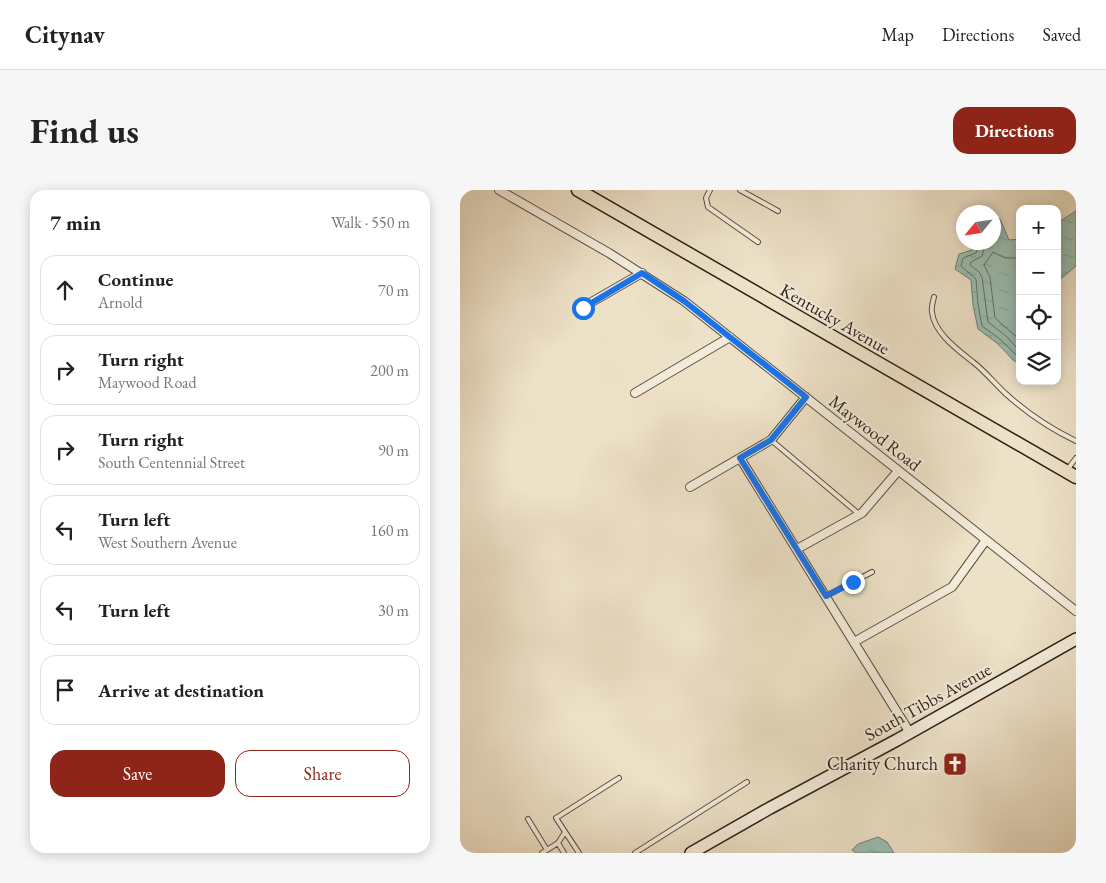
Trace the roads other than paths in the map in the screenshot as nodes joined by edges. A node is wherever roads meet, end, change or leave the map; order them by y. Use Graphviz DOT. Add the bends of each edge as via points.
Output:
graph roads {
  1 [pos="499,190"];
  2 [pos="578,190"];
  3 [pos="710,190"];
  4 [pos="740,190"];
  5 [pos="778,211"];
  6 [pos="758,242"];
  7 [pos="642,273"];
  8 [pos="934,297"];
  9 [pos="583,308"];
  10 [pos="730,337"];
  11 [pos="635,392"];
  12 [pos="806,397"];
  13 [pos="771,440"];
  14 [pos="1076,441"];
  15 [pos="740,458"];
  16 [pos="1076,458"];
  17 [pos="898,471"];
  18 [pos="1071,475"];
  19 [pos="690,487"];
  20 [pos="859,514"];
  21 [pos="986,540"];
  22 [pos="796,549"];
  23 [pos="872,572"];
  24 [pos="826,596"];
  25 [pos="1076,612"];
  26 [pos="1076,639"];
  27 [pos="854,642"];
  28 [pos="910,733"];
  29 [pos="619,778"];
  30 [pos="747,782"];
  31 [pos="528,819"];
  32 [pos="566,832"];
  33 [pos="558,843"];
  34 [pos="547,850"];
  35 [pos="542,853"];
  36 [pos="564,853"];
  37 [pos="578,853"];
  38 [pos="634,853"];
  39 [pos="691,853"];
  1 -- 7 [label="street, Maywood Road"];
  2 -- 18 [label="main road, Kentucky Avenue"];
  3 -- 6 [label="lane" via="706,198 708,207"];
  4 -- 5 [label="lane"];
  7 -- 9 [label="street"];
  7 -- 10 [label="street, Maywood Road"];
  8 -- 14 [label="lane" via="932,312 937,324 956,349 1013,400 1060,434"];
  10 -- 11 [label="street"];
  10 -- 12 [label="street, Maywood Road"];
  12 -- 13 [label="street"];
  12 -- 17 [label="street, Maywood Road"];
  13 -- 15 [label="street"];
  13 -- 20 [label="lane"];
  15 -- 19 [label="street"];
  15 -- 22 [label="street"];
  16 -- 18 [label="lane"];
  17 -- 20 [label="street"];
  17 -- 21 [label="street, Maywood Road"];
  20 -- 22 [label="street"];
  21 -- 25 [label="street, Maywood Road"];
  21 -- 27 [label="street" via="952,586"];
  22 -- 24 [label="street"];
  23 -- 24 [label="lane"];
  24 -- 27 [label="street"];
  26 -- 28 [label="main road, South Tibbs Avenue"];
  27 -- 28 [label="street"];
  28 -- 39 [label="main road, South Tibbs Avenue"];
  29 -- 32 [label="lane" via="556,818"];
  30 -- 38 [label="lane"];
  31 -- 34 [label="lane"];
  32 -- 33 [label="lane"];
  32 -- 37 [label="lane"];
  33 -- 34 [label="lane"];
  33 -- 36 [label="lane"];
  34 -- 35 [label="lane"];
}
